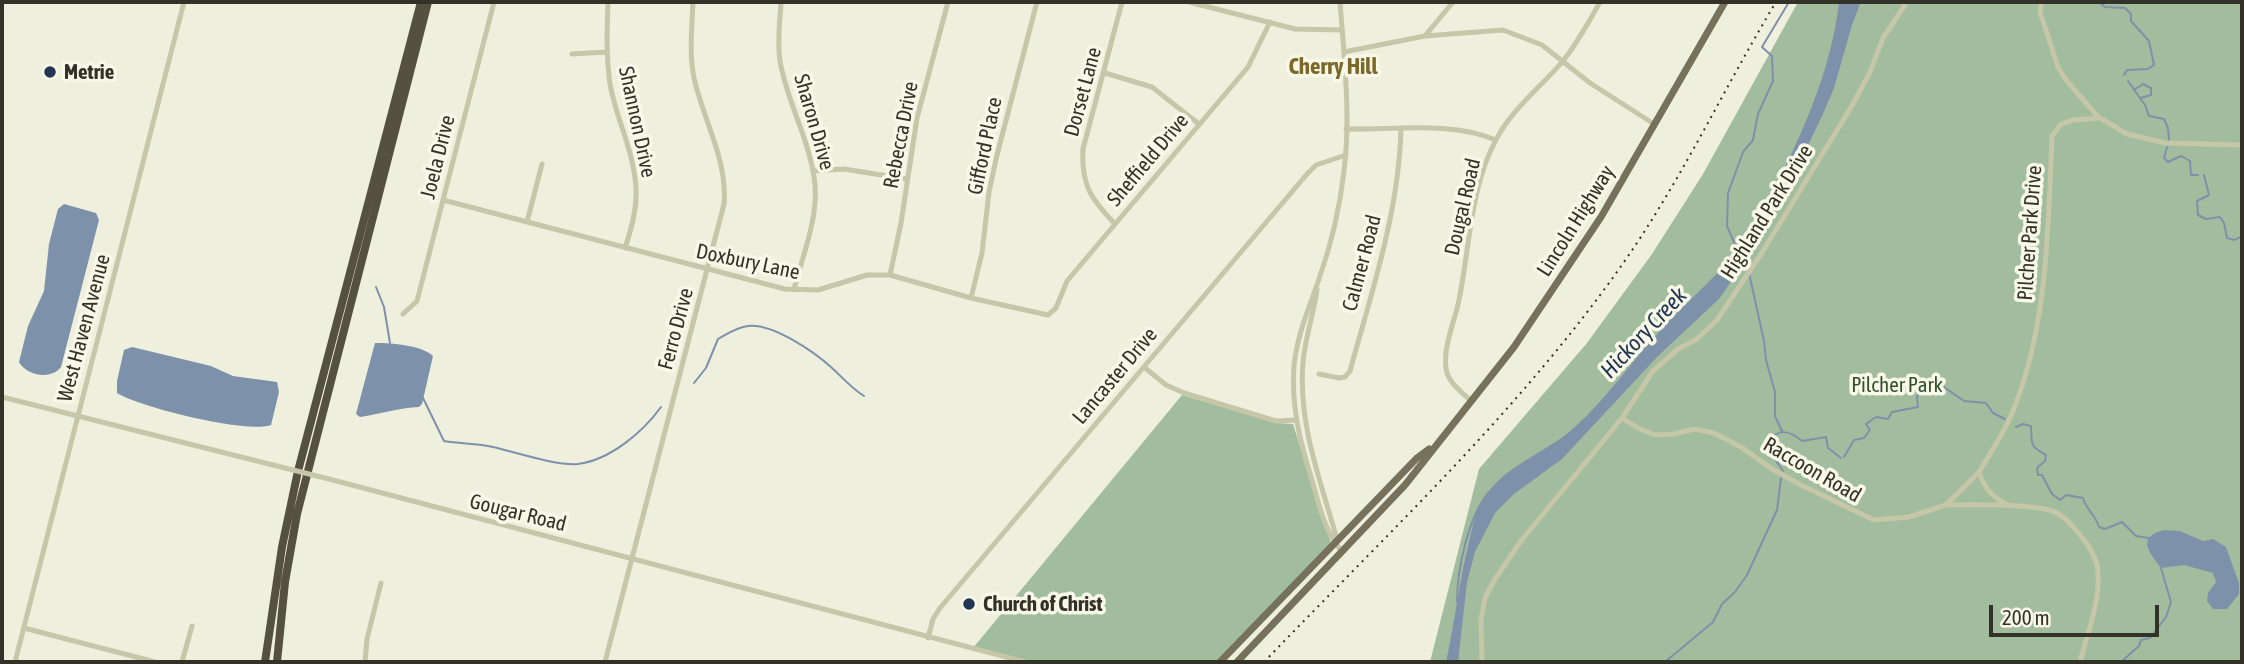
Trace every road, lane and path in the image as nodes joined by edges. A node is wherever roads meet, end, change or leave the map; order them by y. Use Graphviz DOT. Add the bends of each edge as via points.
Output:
graph roads {
  1 [pos="184,2"];
  2 [pos="421,2"];
  3 [pos="428,2"];
  4 [pos="494,2"];
  5 [pos="608,2"];
  6 [pos="693,2"];
  7 [pos="781,2"];
  8 [pos="948,2"];
  9 [pos="1037,2"];
  10 [pos="1122,2"];
  11 [pos="1189,2"];
  12 [pos="1340,2"];
  13 [pos="1453,2"];
  14 [pos="1600,2"];
  15 [pos="1725,2"];
  16 [pos="1908,2"];
  17 [pos="2041,2"];
  18 [pos="1270,22"];
  19 [pos="1342,30"];
  20 [pos="1425,36"];
  21 [pos="607,52"];
  22 [pos="1344,52"];
  23 [pos="572,54"];
  24 [pos="1563,61"];
  25 [pos="1105,73"];
  26 [pos="2100,118"];
  27 [pos="1199,124"];
  28 [pos="1654,124"];
  29 [pos="1401,128"];
  30 [pos="1346,129"];
  31 [pos="1496,140"];
  32 [pos="2242,145"];
  33 [pos="1346,155"];
  34 [pos="542,164"];
  35 [pos="813,171"];
  36 [pos="907,179"];
  37 [pos="443,200"];
  38 [pos="527,222"];
  39 [pos="1115,224"];
  40 [pos="625,248"];
  41 [pos="707,270"];
  42 [pos="890,275"];
  43 [pos="1319,279"];
  44 [pos="794,290"];
  45 [pos="971,298"];
  46 [pos="403,314"];
  47 [pos="1048,315"];
  48 [pos="1144,367"];
  49 [pos="1319,373"];
  50 [pos="2,397"];
  51 [pos="1471,401"];
  52 [pos="77,416"];
  53 [pos="1622,418"];
  54 [pos="1296,420"];
  55 [pos="1305,420"];
  56 [pos="1435,444"];
  57 [pos="1979,472"];
  58 [pos="306,474"];
  59 [pos="1946,505"];
  60 [pos="2011,506"];
  61 [pos="1335,543"];
  62 [pos="1342,553"];
  63 [pos="633,558"];
  64 [pos="382,583"];
  65 [pos="192,626"];
  66 [pos="24,628"];
  67 [pos="928,638"];
  68 [pos="15,662"];
  69 [pos="155,662"];
  70 [pos="183,662"];
  71 [pos="265,662"];
  72 [pos="277,662"];
  73 [pos="365,662"];
  74 [pos="605,662"];
  75 [pos="1025,662"];
  76 [pos="1220,662"];
  77 [pos="1237,662"];
  78 [pos="1482,662"];
  79 [pos="2080,662"];
  1 -- 52 [label="street, West Haven Avenue"];
  2 -- 71 [label="highway" via="298,471"];
  3 -- 58 [label="highway"];
  4 -- 37 [label="street, Joela Drive"];
  5 -- 21 [label="street, Shannon Drive"];
  6 -- 41 [label="street, Ferro Drive" via="691,62 725,194"];
  7 -- 35 [label="street, Sharon Drive" via="780,63"];
  8 -- 36 [label="street, Rebecca Drive" via="917,118"];
  9 -- 45 [label="street, Gifford Place" via="996,155"];
  10 -- 25 [label="street, Dorset Lane"];
  11 -- 18 [label="street"];
  12 -- 19 [label="street"];
  13 -- 20 [label="street"];
  14 -- 24 [label="street, Dougal Road"];
  15 -- 28 [label="main road, Lincoln Highway"];
  16 -- 53 [label="street, Highland Park Drive" via="1883,38 1853,104 1717,320 1653,371"];
  17 -- 26 [label="street" via="2058,67"];
  18 -- 19 [label="street" via="1295,29"];
  18 -- 27 [label="street, Sheffield Drive" via="1248,67"];
  19 -- 22 [label="street"];
  20 -- 22 [label="street"];
  20 -- 24 [label="street" via="1503,30 1542,45"];
  21 -- 23 [label="street"];
  21 -- 40 [label="street, Shannon Drive" via="612,96 636,188"];
  22 -- 30 [label="street"];
  24 -- 28 [label="street"];
  24 -- 31 [label="street, Dougal Road" via="1508,120"];
  25 -- 27 [label="street" via="1152,88"];
  25 -- 39 [label="street, Dorset Lane" via="1082,167 1089,194"];
  26 -- 32 [label="street" via="2127,134 2166,144"];
  26 -- 57 [label="street, Pilcher Park Drive" via="2061,124 2052,136 2037,334 2012,413"];
  27 -- 39 [label="street, Sheffield Drive"];
  28 -- 51 [label="main road, Lincoln Highway" via="1553,291"];
  29 -- 30 [label="street"];
  29 -- 31 [label="street" via="1467,131"];
  29 -- 49 [label="street, Calmer Road" via="1394,205 1350,371 1339,378"];
  30 -- 33 [label="street"];
  31 -- 51 [label="street, Dougal Road" via="1481,179 1446,356 1450,380"];
  33 -- 43 [label="street"];
  33 -- 48 [label="street, Lancaster Drive" via="1323,162 1307,174"];
  34 -- 38 [label="street"];
  35 -- 36 [label="street" via="836,168"];
  35 -- 44 [label="street, Sharon Drive" via="814,207"];
  36 -- 42 [label="street, Rebecca Drive"];
  37 -- 38 [label="street, Doxbury Lane"];
  37 -- 46 [label="street, Joela Drive" via="417,300"];
  38 -- 40 [label="street, Doxbury Lane"];
  39 -- 47 [label="street, Sheffield Drive" via="1067,282"];
  40 -- 41 [label="street, Doxbury Lane"];
  41 -- 44 [label="street, Doxbury Lane"];
  41 -- 63 [label="street, Ferro Drive"];
  42 -- 44 [label="street, Doxbury Lane" via="867,275 818,290"];
  42 -- 45 [label="street, Doxbury Lane"];
  43 -- 54 [label="street" via="1296,350"];
  43 -- 55 [label="street" via="1304,352"];
  45 -- 47 [label="street, Doxbury Lane"];
  48 -- 54 [label="street" via="1184,393 1276,421"];
  48 -- 67 [label="street, Lancaster Drive" via="940,608"];
  50 -- 52 [label="street, Gougar Road"];
  51 -- 56 [label="main road, Lincoln Highway"];
  52 -- 58 [label="street, Gougar Road, bridge"];
  52 -- 66 [label="street, West Haven Avenue"];
  53 -- 59 [label="street, Raccoon Road" via="1655,435 1695,429 1714,433 1801,485 1874,520 1909,517"];
  53 -- 78 [label="street, Highland Park Drive" via="1495,579 1481,619"];
  54 -- 55 [label="street"];
  54 -- 61 [label="street" via="1329,538"];
  55 -- 61 [label="street"];
  56 -- 61 [label="main road, Lincoln Highway"];
  56 -- 62 [label="main road, Lincoln Highway" via="1405,485"];
  57 -- 59 [label="street, Raccoon Road"];
  57 -- 60 [label="street" via="1996,500"];
  58 -- 63 [label="street, Gougar Road, bridge"];
  58 -- 72 [label="highway" via="287,570"];
  59 -- 60 [label="street"];
  60 -- 79 [label="street" via="2056,513 2068,521 2095,557 2096,598"];
  61 -- 62 [label="street"];
  61 -- 76 [label="main road, Lincoln Highway"];
  62 -- 77 [label="main road, Lincoln Highway"];
  63 -- 67 [label="street, Gougar Road"];
  63 -- 74 [label="street, Ferro Drive"];
  64 -- 73 [label="street"];
  65 -- 70 [label="street"];
  66 -- 68 [label="street, West Haven Avenue"];
  66 -- 69 [label="street"];
  67 -- 75 [label="street, Gougar Road"];
}
